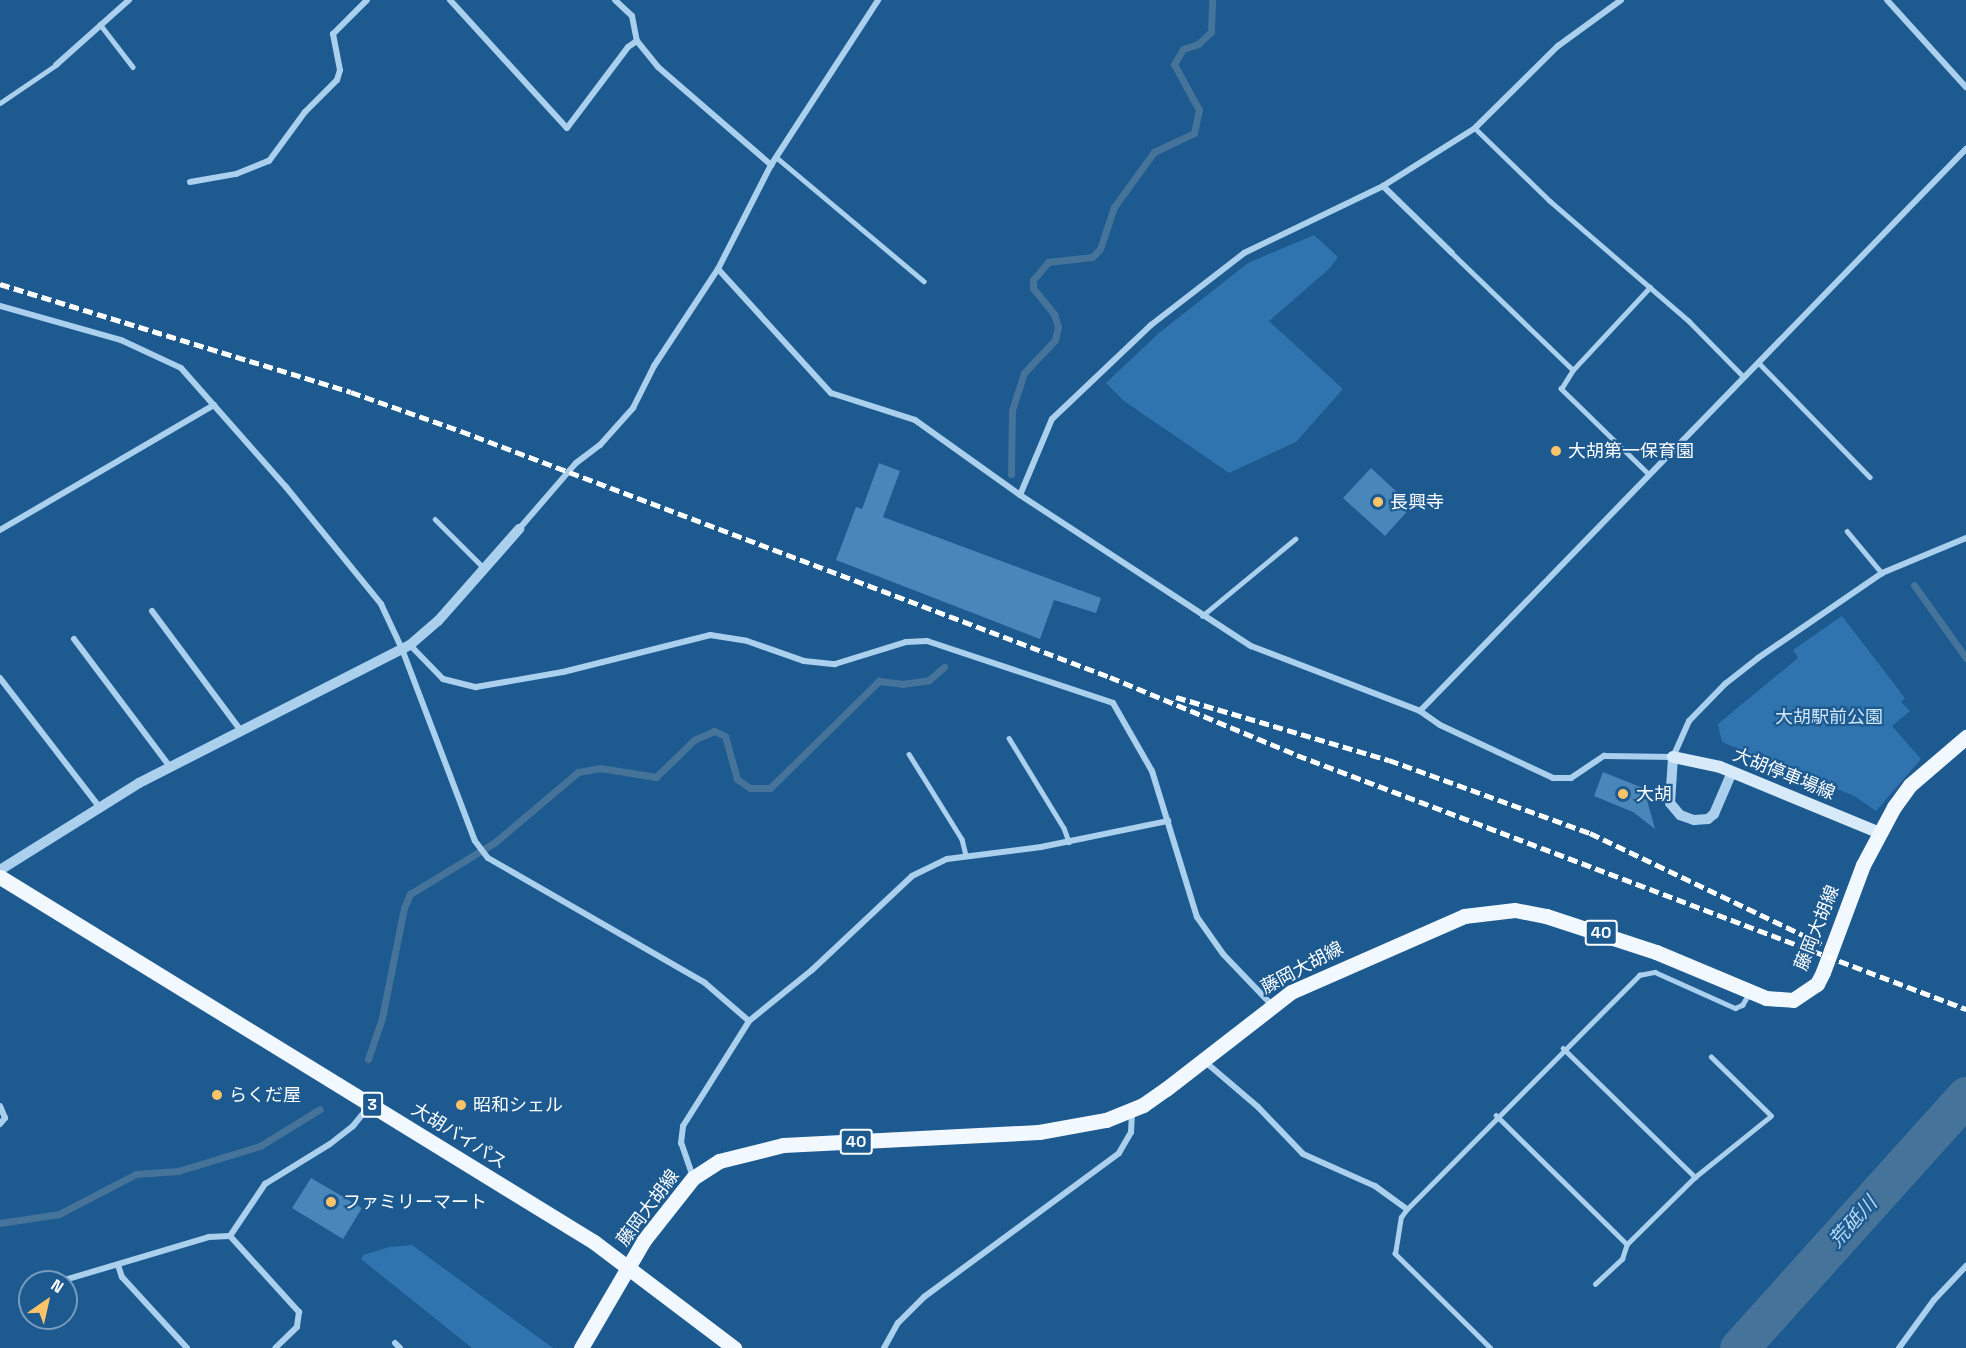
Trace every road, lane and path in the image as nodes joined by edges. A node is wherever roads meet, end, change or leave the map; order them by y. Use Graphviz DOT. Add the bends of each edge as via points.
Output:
graph roads {
  1 [pos="129,0"];
  2 [pos="367,0"];
  3 [pos="450,0"];
  4 [pos="615,0"];
  5 [pos="878,0"];
  6 [pos="1621,0"];
  7 [pos="1887,0"];
  8 [pos="99,23"];
  9 [pos="637,41"];
  10 [pos="56,65"];
  11 [pos="133,68"];
  12 [pos="1966,87"];
  13 [pos="0,103"];
  14 [pos="1475,128"];
  15 [pos="1966,149"];
  16 [pos="776,157"];
  17 [pos="771,165"];
  18 [pos="190,182"];
  19 [pos="1383,186"];
  20 [pos="1452,253"];
  21 [pos="718,269"];
  22 [pos="924,281"];
  23 [pos="1650,287"];
  24 [pos="0,306"];
  25 [pos="1759,363"];
  26 [pos="1573,370"];
  27 [pos="1744,377"];
  28 [pos="214,405"];
  29 [pos="1648,474"];
  30 [pos="1870,477"];
  31 [pos="1020,495"];
  32 [pos="435,519"];
  33 [pos="519,529"];
  34 [pos="0,530"];
  35 [pos="1847,531"];
  36 [pos="1966,538"];
  37 [pos="1295,539"];
  38 [pos="485,569"];
  39 [pos="1882,573"];
  40 [pos="152,611"];
  41 [pos="1202,616"];
  42 [pos="74,639"];
  43 [pos="406,647"];
  44 [pos="0,678"];
  45 [pos="1420,711"];
  46 [pos="241,731"];
  47 [pos="1966,737"];
  48 [pos="1009,738"];
  49 [pos="909,754"];
  50 [pos="1673,757"];
  51 [pos="170,767"];
  52 [pos="1732,772"];
  53 [pos="100,809"];
  54 [pos="1168,821"];
  55 [pos="1880,832"];
  56 [pos="1069,842"];
  57 [pos="966,855"];
  58 [pos="0,870"];
  59 [pos="0,877"];
  60 [pos="1750,992"];
  61 [pos="1271,1004"];
  62 [pos="749,1021"];
  63 [pos="1563,1048"];
  64 [pos="1711,1057"];
  65 [pos="1203,1059"];
  66 [pos="370,1104"];
  67 [pos="0,1106"];
  68 [pos="1132,1111"];
  69 [pos="1496,1115"];
  70 [pos="0,1124"];
  71 [pos="1695,1177"];
  72 [pos="693,1178"];
  73 [pos="1407,1209"];
  74 [pos="230,1236"];
  75 [pos="1627,1244"];
  76 [pos="118,1265"];
  77 [pos="628,1266"];
  78 [pos="1966,1266"];
  79 [pos="78,1276"];
  80 [pos="1595,1284"];
  81 [pos="187,1348"];
  82 [pos="275,1348"];
  83 [pos="581,1348"];
  84 [pos="734,1348"];
  85 [pos="884,1348"];
  86 [pos="1490,1348"];
  87 [pos="1899,1348"];
  1 -- 8 [label="street"];
  2 -- 18 [label="street" via="333,34 340,70 337,80 305,112 269,161 236,174"];
  3 -- 9 [label="street" via="567,128 628,47"];
  4 -- 9 [label="street" via="632,16"];
  5 -- 16 [label="street"];
  6 -- 14 [label="street" via="1558,46"];
  7 -- 12 [label="street"];
  8 -- 10 [label="street"];
  8 -- 11 [label="lane"];
  9 -- 17 [label="street" via="658,68"];
  10 -- 13 [label="lane"];
  14 -- 19 [label="street"];
  14 -- 23 [label="lane" via="1550,201"];
  15 -- 25 [label="street"];
  16 -- 17 [label="street"];
  16 -- 22 [label="lane"];
  17 -- 21 [label="street"];
  19 -- 20 [label="street"];
  19 -- 31 [label="street" via="1236,258 1150,325 1052,419"];
  20 -- 26 [label="lane"];
  21 -- 31 [label="street" via="825,389 915,420"];
  21 -- 33 [label="street" via="654,366 633,408 600,445 576,464"];
  23 -- 26 [label="lane"];
  23 -- 27 [label="lane"];
  24 -- 28 [label="street" via="121,340 166,358 181,368"];
  25 -- 27 [label="street"];
  25 -- 30 [label="lane"];
  26 -- 29 [label="lane" via="1561,389"];
  27 -- 29 [label="street"];
  28 -- 34 [label="street"];
  28 -- 43 [label="street" via="371,590"];
  29 -- 45 [label="street"];
  31 -- 41 [label="street"];
  32 -- 38 [label="lane"];
  33 -- 38 [label="street"];
  35 -- 39 [label="lane"];
  36 -- 39 [label="street"];
  37 -- 41 [label="lane"];
  38 -- 43 [label="street" via="438,621"];
  39 -- 50 [label="street" via="1725,684 1689,721"];
  40 -- 46 [label="street"];
  41 -- 45 [label="street" via="1251,646"];
  42 -- 51 [label="street"];
  43 -- 46 [label="street"];
  43 -- 54 [label="street" via="443,679 476,687 563,672 710,635 747,641 804,661 835,664 906,642 942,644 1113,704 1152,771"];
  43 -- 62 [label="street" via="475,841 488,858 705,983"];
  44 -- 53 [label="street"];
  45 -- 50 [label="street" via="1440,725 1553,778 1571,778 1604,756"];
  46 -- 51 [label="street"];
  47 -- 55 [label="main road, 藤岡大胡線 / 40" via="1910,785"];
  48 -- 56 [label="lane"];
  49 -- 57 [label="lane" via="962,839"];
  50 -- 52 [label="main road, 大胡停車場線"];
  50 -- 52 [label="street" via="1670,803 1680,815 1694,820 1708,819 1714,814"];
  51 -- 53 [label="street"];
  52 -- 55 [label="main road, 大胡停車場線"];
  53 -- 58 [label="street"];
  54 -- 56 [label="street"];
  54 -- 61 [label="street" via="1197,917 1223,954"];
  55 -- 60 [label="main road, 藤岡大胡線 / 40" via="1817,984 1793,1000 1781,1001"];
  56 -- 57 [label="street"];
  57 -- 62 [label="street" via="936,861 912,876 812,970"];
  59 -- 66 [label="main road, 大胡バイパス / 3"];
  60 -- 61 [label="main road, 藤岡大胡線 / 40" via="1621,939 1515,910 1480,913 1445,923 1348,964"];
  60 -- 63 [label="lane" via="1742,1005 1735,1008 1662,974 1645,972"];
  61 -- 65 [label="main road, 藤岡大胡線 / 40"];
  62 -- 72 [label="street" via="683,1126 684,1159"];
  63 -- 69 [label="lane"];
  63 -- 71 [label="lane"];
  64 -- 71 [label="lane" via="1771,1116"];
  65 -- 68 [label="main road, 藤岡大胡線 / 40"];
  65 -- 73 [label="street" via="1258,1107 1303,1154 1375,1186"];
  66 -- 74 [label="street" via="353,1126 330,1144 265,1184"];
  66 -- 77 [label="main road, 大胡バイパス / 3"];
  67 -- 70 [label="street" via="5,1118"];
  68 -- 72 [label="main road, 藤岡大胡線 / 40" via="1106,1120 1039,1132 763,1148 719,1161"];
  68 -- 85 [label="street" via="1131,1132 1119,1153 924,1297 898,1323"];
  69 -- 73 [label="lane"];
  69 -- 75 [label="lane"];
  71 -- 75 [label="lane"];
  72 -- 77 [label="main road, 藤岡大胡線 / 40"];
  73 -- 86 [label="lane" via="1401,1217 1395,1254"];
  74 -- 76 [label="street" via="209,1237"];
  74 -- 82 [label="street" via="299,1312 297,1327"];
  75 -- 80 [label="lane" via="1622,1258"];
  76 -- 79 [label="street"];
  76 -- 81 [label="street" via="122,1277"];
  77 -- 83 [label="main road, 藤岡大胡線 / 40"];
  77 -- 84 [label="main road, 大胡バイパス / 3"];
  78 -- 87 [label="street" via="1934,1300"];
}
